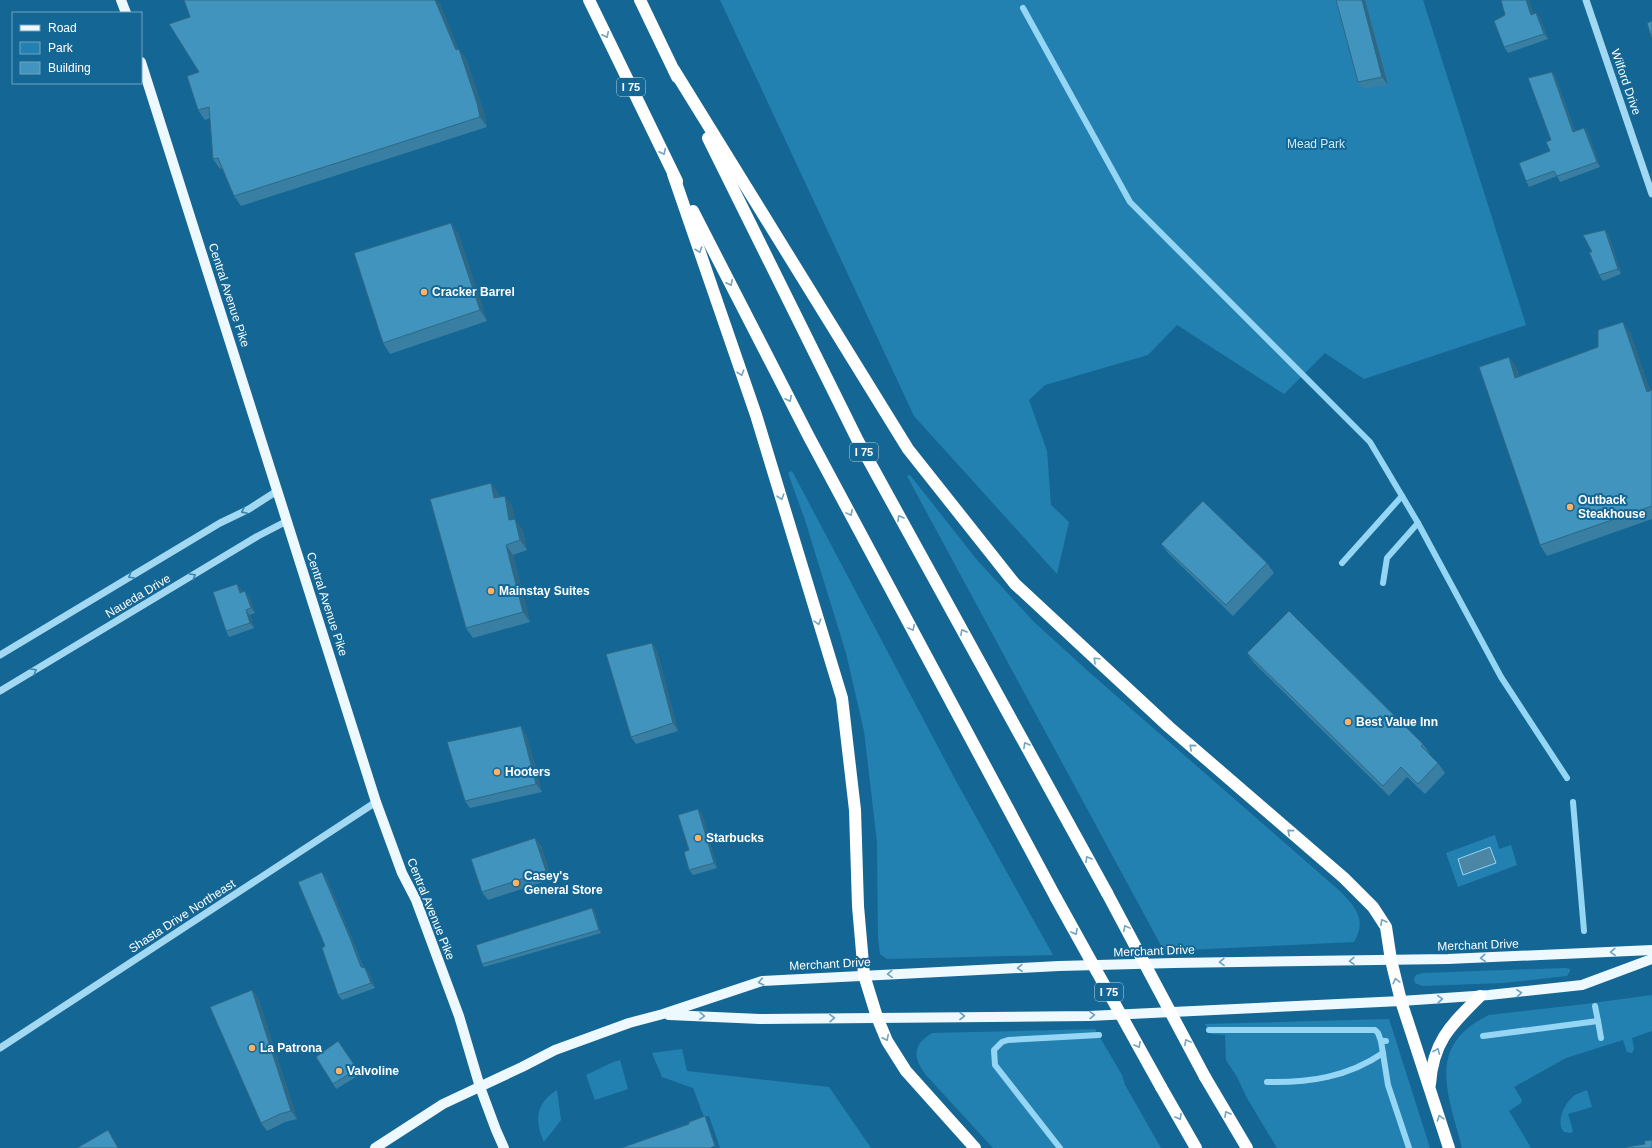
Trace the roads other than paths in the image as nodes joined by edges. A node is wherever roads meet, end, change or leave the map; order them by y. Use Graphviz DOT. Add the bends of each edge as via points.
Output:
graph roads {
  1 [pos="121,0"];
  2 [pos="589,0"];
  3 [pos="640,0"];
  4 [pos="1586,0"];
  5 [pos="126,12"];
  6 [pos="142,65"];
  7 [pos="674,70"];
  8 [pos="673,174"];
  9 [pos="1652,194"];
  10 [pos="277,491"];
  11 [pos="286,521"];
  12 [pos="0,655"];
  13 [pos="0,691"];
  14 [pos="376,802"];
  15 [pos="1652,950"];
  16 [pos="1652,959"];
  17 [pos="1391,960"];
  18 [pos="864,975"];
  19 [pos="1480,996"];
  20 [pos="1402,1001"];
  21 [pos="663,1014"];
  22 [pos="876,1017"];
  23 [pos="0,1048"];
  24 [pos="480,1087"];
  25 [pos="1430,1089"];
  26 [pos="375,1148"];
  27 [pos="504,1148"];
  28 [pos="975,1148"];
  29 [pos="1196,1148"];
  30 [pos="1246,1148"];
  31 [pos="1449,1148"];
  1 -- 5 [label="main road"];
  2 -- 8 [label="highway, I 75, one-way"];
  3 -- 7 [label="highway, I 75"];
  4 -- 9 [label="street, Wilford Drive"];
  6 -- 10 [label="main road, Central Avenue Pike"];
  17 -- 7 [label="highway, one-way" via="1386,927 1373,907 1344,878 1169,727 1015,584 908,449"];
  30 -- 7 [label="highway, I 75, one-way, bridge" via="858,441"];
  8 -- 18 [label="highway, one-way" via="756,415 842,698 855,810 858,906"];
  8 -- 29 [label="highway, I 75, one-way, bridge" via="809,437 1056,898"];
  10 -- 11 [label="main road, Central Avenue Pike"];
  10 -- 12 [label="street, Naueda Drive, one-way"];
  13 -- 11 [label="street, Naueda Drive, one-way"];
  11 -- 14 [label="main road, Central Avenue Pike"];
  14 -- 23 [label="street, Shasta Drive Northeast"];
  14 -- 24 [label="main road, Central Avenue Pike" via="459,1016"];
  15 -- 17 [label="main road, Merchant Drive, one-way"];
  19 -- 16 [label="main road, Merchant Drive, one-way" via="1582,985"];
  17 -- 18 [label="main road, Merchant Drive, one-way" via="1173,963"];
  20 -- 17 [label="highway, one-way"];
  18 -- 21 [label="main road, Merchant Drive, one-way" via="762,981"];
  18 -- 22 [label="highway"];
  20 -- 19 [label="main road, Merchant Drive, one-way"];
  25 -- 19 [label="highway, one-way" via="1431,1068 1445,1033"];
  22 -- 20 [label="main road, Merchant Drive, one-way" via="1097,1015"];
  20 -- 25 [label="highway"];
  21 -- 22 [label="main road, Merchant Drive, one-way" via="760,1019"];
  21 -- 24 [label="main road, Merchant Drive" via="629,1023 555,1050"];
  22 -- 28 [label="highway, one-way" via="887,1041 906,1071"];
  24 -- 26 [label="main road, Merchant Drive" via="443,1104"];
  24 -- 27 [label="main road, Central Avenue Pike"];
  31 -- 25 [label="highway, one-way"];
}
